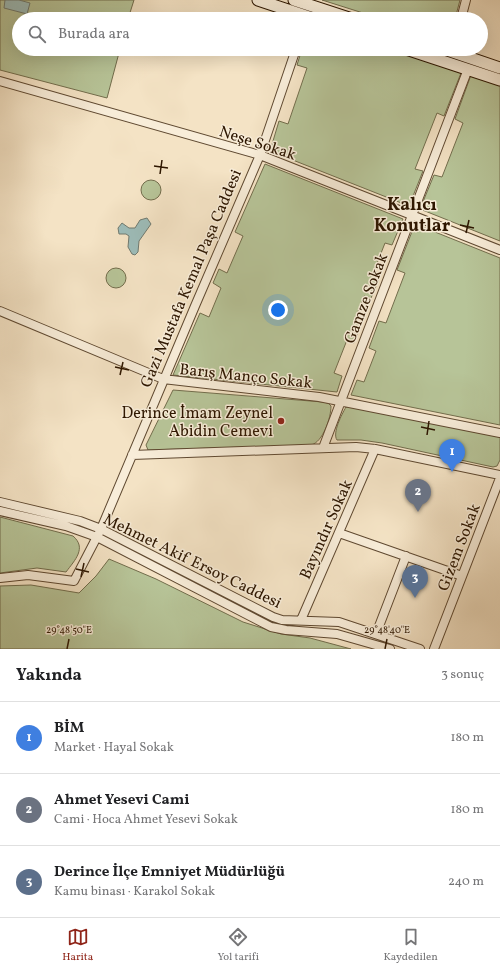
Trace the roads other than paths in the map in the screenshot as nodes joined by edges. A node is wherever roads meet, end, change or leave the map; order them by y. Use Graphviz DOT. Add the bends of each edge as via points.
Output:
graph roads {
  1 [pos="258,0"];
  2 [pos="294,0"];
  3 [pos="466,0"];
  4 [pos="309,2"];
  5 [pos="292,12"];
  6 [pos="334,12"];
  7 [pos="463,12"];
  8 [pos="294,56"];
  9 [pos="428,56"];
  10 [pos="466,56"];
  11 [pos="500,68"];
  12 [pos="468,69"];
  13 [pos="500,80"];
  14 [pos="0,81"];
  15 [pos="260,155"];
  16 [pos="412,214"];
  17 [pos="500,250"];
  18 [pos="0,311"];
  19 [pos="163,379"];
  20 [pos="340,400"];
  21 [pos="500,433"];
  22 [pos="323,448"];
  23 [pos="375,449"];
  24 [pos="132,455"];
  25 [pos="500,476"];
  26 [pos="0,502"];
  27 [pos="0,511"];
  28 [pos="101,530"];
  29 [pos="339,533"];
  30 [pos="97,537"];
  31 [pos="406,556"];
  32 [pos="462,576"];
  33 [pos="0,578"];
  34 [pos="301,620"];
  35 [pos="376,634"];
  36 [pos="390,649"];
  37 [pos="420,649"];
  38 [pos="434,649"];
  1 -- 5 [label="main road"];
  2 -- 4 [label="main road"];
  3 -- 7 [label="street"];
  4 -- 6 [label="main road"];
  8 -- 15 [label="street, Gazi Mustafa Kemal Paşa Caddesi"];
  9 -- 12 [label="main road"];
  10 -- 11 [label="main road"];
  12 -- 13 [label="main road"];
  12 -- 16 [label="street, Gamze Sokak"];
  14 -- 15 [label="street, Neşe Sokak"];
  15 -- 16 [label="street, Neşe Sokak"];
  15 -- 19 [label="street, Gazi Mustafa Kemal Paşa Caddesi"];
  16 -- 17 [label="street, Neşe Sokak"];
  16 -- 20 [label="street, Gamze Sokak"];
  18 -- 19 [label="street, Barış Manço Sokak"];
  19 -- 20 [label="street, Barış Manço Sokak"];
  19 -- 24 [label="street, Gazi Mustafa Kemal Paşa Caddesi"];
  20 -- 21 [label="street, Barış Manço Sokak"];
  20 -- 22 [label="street, Gamze Sokak"];
  22 -- 23 [label="street"];
  22 -- 24 [label="street"];
  23 -- 25 [label="street"];
  23 -- 29 [label="street, Bayındır Sokak"];
  24 -- 28 [label="street, Gazi Mustafa Kemal Paşa Caddesi"];
  25 -- 32 [label="street, Gizem Sokak"];
  26 -- 28 [label="street, Mehmet Akif Ersoy Caddesi" via="80,521"];
  27 -- 30 [label="street, Mehmet Akif Ersoy Caddesi" via="66,526"];
  28 -- 30 [label="street, Gazi Mustafa Kemal Paşa Caddesi"];
  28 -- 34 [label="street, Mehmet Akif Ersoy Caddesi" via="273,617 282,620"];
  29 -- 31 [label="street"];
  29 -- 34 [label="street, Bayındır Sokak"];
  30 -- 33 [label="street, Gazi Mustafa Kemal Paşa Caddesi" via="74,581 28,575"];
  30 -- 36 [label="street, Mehmet Akif Ersoy Caddesi" via="271,627 337,634"];
  31 -- 32 [label="street"];
  31 -- 35 [label="street"];
  32 -- 38 [label="street, Gizem Sokak"];
  34 -- 35 [label="street, Mehmet Akif Ersoy Caddesi" via="338,622"];
  35 -- 37 [label="street, Mehmet Akif Ersoy Caddesi"];
}
